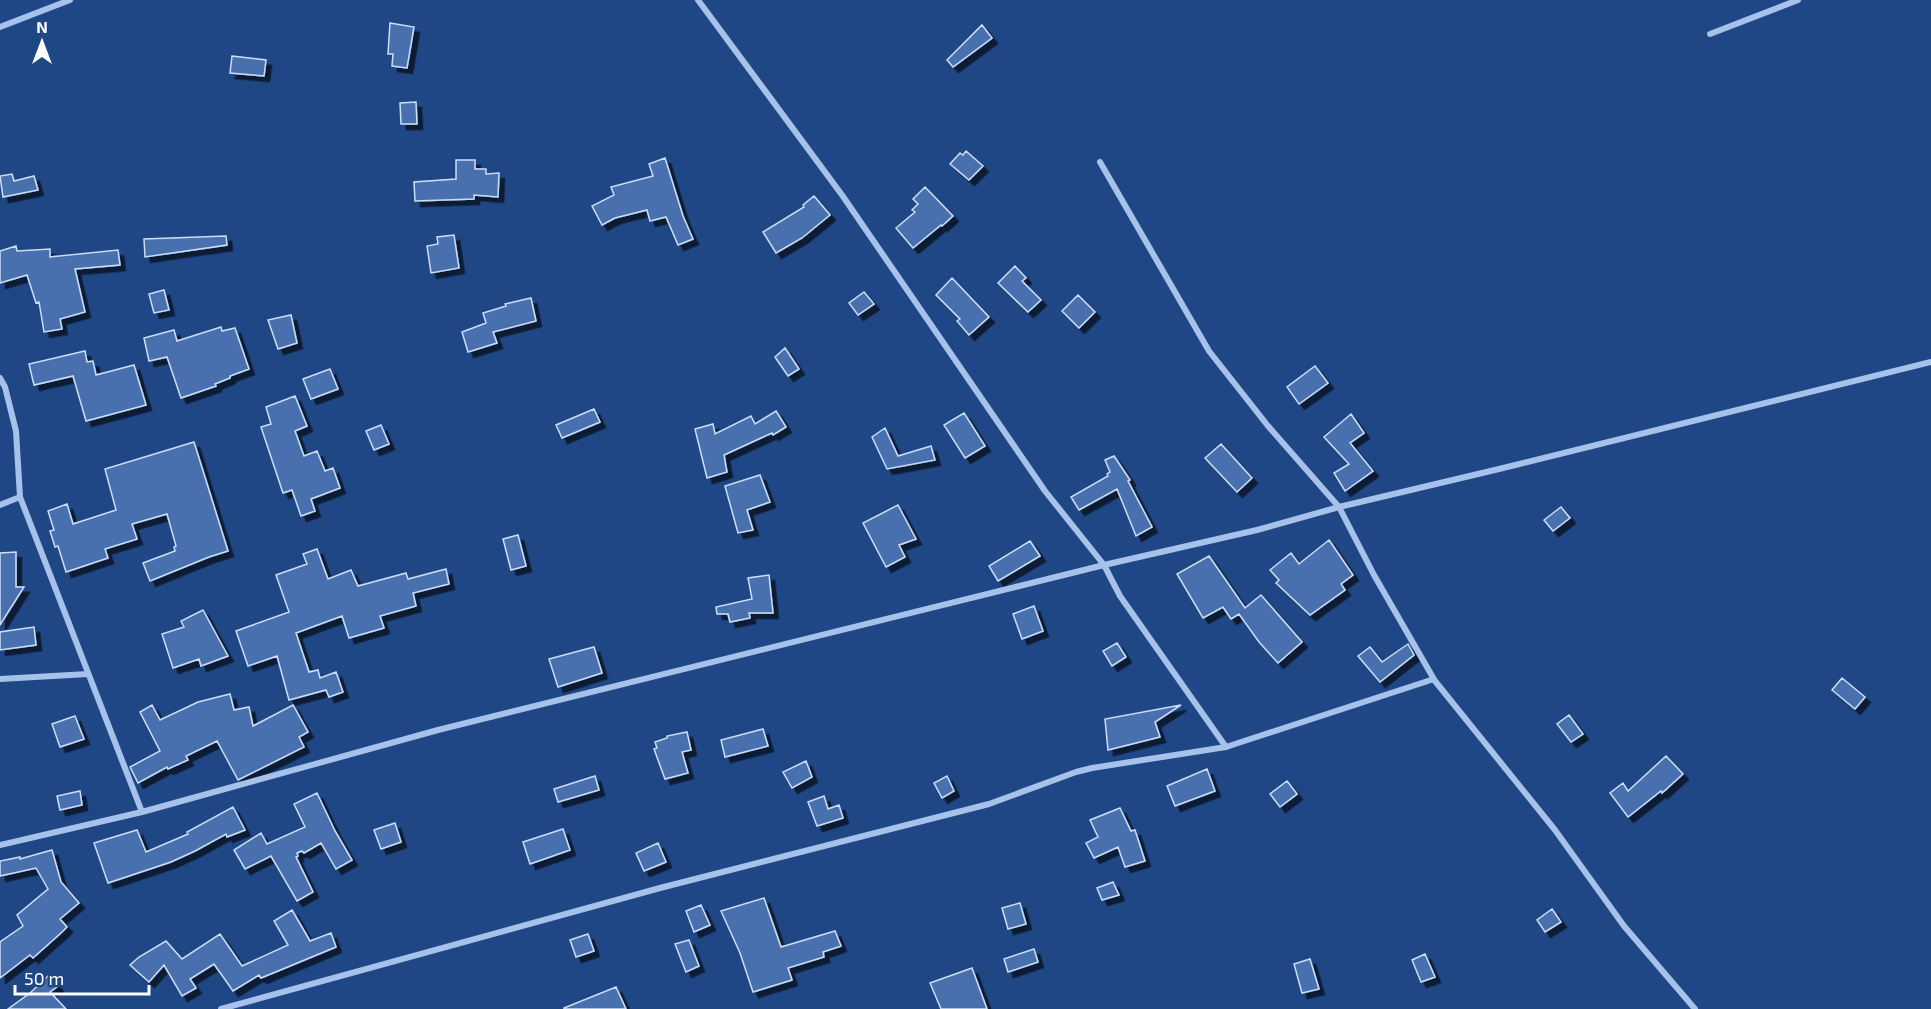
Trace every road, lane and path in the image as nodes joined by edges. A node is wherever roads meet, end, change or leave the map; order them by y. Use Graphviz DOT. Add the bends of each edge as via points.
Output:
graph roads {
  1 [pos="70,0"];
  2 [pos="698,0"];
  3 [pos="1798,0"];
  4 [pos="0,27"];
  5 [pos="1710,34"];
  6 [pos="1100,162"];
  7 [pos="1931,362"];
  8 [pos="0,378"];
  9 [pos="20,497"];
  10 [pos="0,505"];
  11 [pos="1339,507"];
  12 [pos="1104,565"];
  13 [pos="88,674"];
  14 [pos="0,679"];
  15 [pos="1434,679"];
  16 [pos="1226,747"];
  17 [pos="142,812"];
  18 [pos="0,845"];
  19 [pos="221,1009"];
  20 [pos="1695,1009"];
  1 -- 4 [label="street"];
  2 -- 12 [label="street" via="842,195 1044,492"];
  3 -- 5 [label="street"];
  6 -- 11 [label="street" via="1209,351"];
  7 -- 11 [label="street"];
  8 -- 9 [label="street" via="16,431"];
  9 -- 10 [label="street"];
  9 -- 13 [label="street"];
  11 -- 12 [label="street"];
  11 -- 15 [label="street"];
  12 -- 16 [label="street" via="1120,596"];
  12 -- 17 [label="street" via="438,730"];
  13 -- 14 [label="street"];
  13 -- 17 [label="street"];
  15 -- 16 [label="street"];
  15 -- 20 [label="street" via="1555,830 1624,926"];
  16 -- 19 [label="street" via="1084,770 989,804 660,888"];
  17 -- 18 [label="street"];
}
